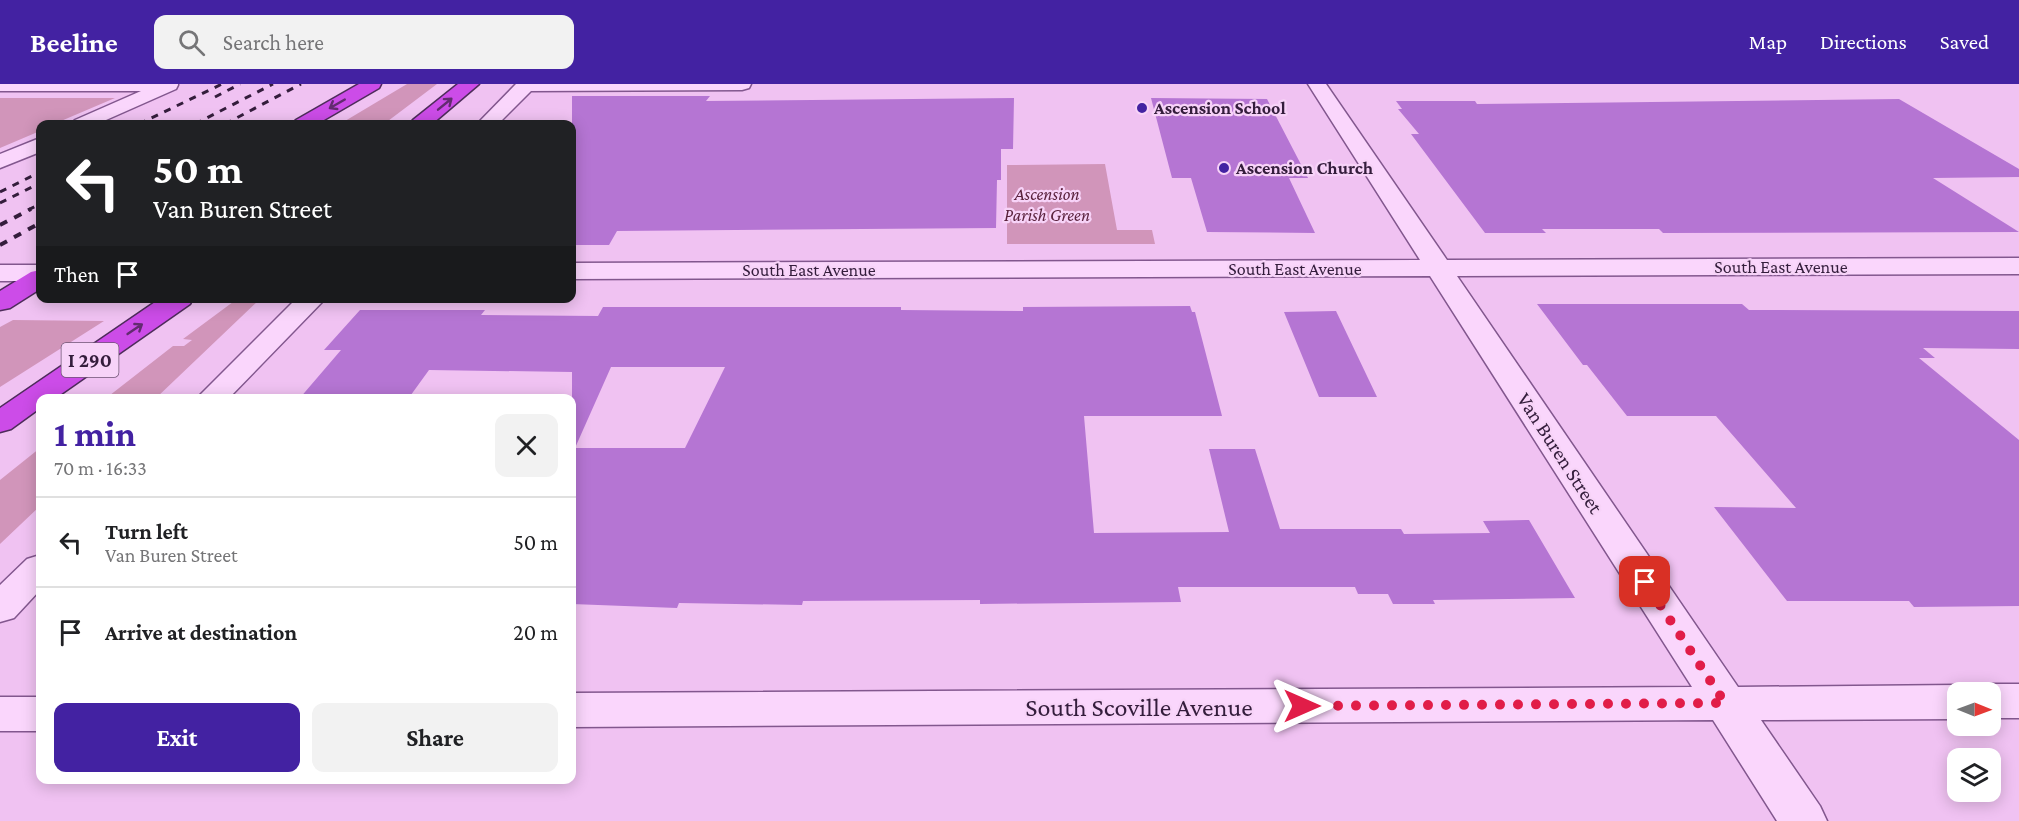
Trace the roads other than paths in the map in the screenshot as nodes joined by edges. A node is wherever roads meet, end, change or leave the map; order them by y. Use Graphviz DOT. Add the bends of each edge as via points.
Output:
graph roads {
  1 [pos="170,84"];
  2 [pos="372,84"];
  3 [pos="470,84"];
  4 [pos="742,84"];
  5 [pos="1317,84"];
  6 [pos="0,85"];
  7 [pos="527,85"];
  8 [pos="91,120"];
  9 [pos="310,120"];
  10 [pos="425,120"];
  11 [pos="491,120"];
  12 [pos="36,146"];
  13 [pos="0,162"];
  14 [pos="2019,266"];
  15 [pos="1438,268"];
  16 [pos="576,271"];
  17 [pos="0,273"];
  18 [pos="36,273"];
  19 [pos="36,280"];
  20 [pos="0,302"];
  21 [pos="173,303"];
  22 [pos="308,303"];
  23 [pos="41,394"];
  24 [pos="216,394"];
  25 [pos="36,397"];
  26 [pos="0,422"];
  27 [pos="36,572"];
  28 [pos="0,608"];
  29 [pos="2001,701"];
  30 [pos="2019,701"];
  31 [pos="1947,702"];
  32 [pos="1725,703"];
  33 [pos="576,710"];
  34 [pos="0,714"];
  35 [pos="36,714"];
  36 [pos="1803,821"];
  1 -- 6 [label="street"];
  1 -- 8 [label="street"];
  2 -- 9 [label="highway, one-way"];
  10 -- 3 [label="highway, one-way"];
  4 -- 7 [label="street"];
  5 -- 15 [label="street, Van Buren Street"];
  7 -- 11 [label="street"];
  12 -- 13 [label="street"];
  14 -- 15 [label="street, South East Avenue"];
  15 -- 16 [label="street, South East Avenue"];
  15 -- 32 [label="street, Van Buren Street"];
  17 -- 18 [label="street"];
  19 -- 20 [label="highway"];
  23 -- 21 [label="highway, I 290, one-way"];
  22 -- 24 [label="street"];
  26 -- 25 [label="highway, I 290, one-way"];
  27 -- 28 [label="street"];
  29 -- 30 [label="street"];
  31 -- 32 [label="street, South Scoville Avenue"];
  32 -- 33 [label="street, South Scoville Avenue"];
  32 -- 36 [label="street, Van Buren Street"];
  34 -- 35 [label="street"];
}
